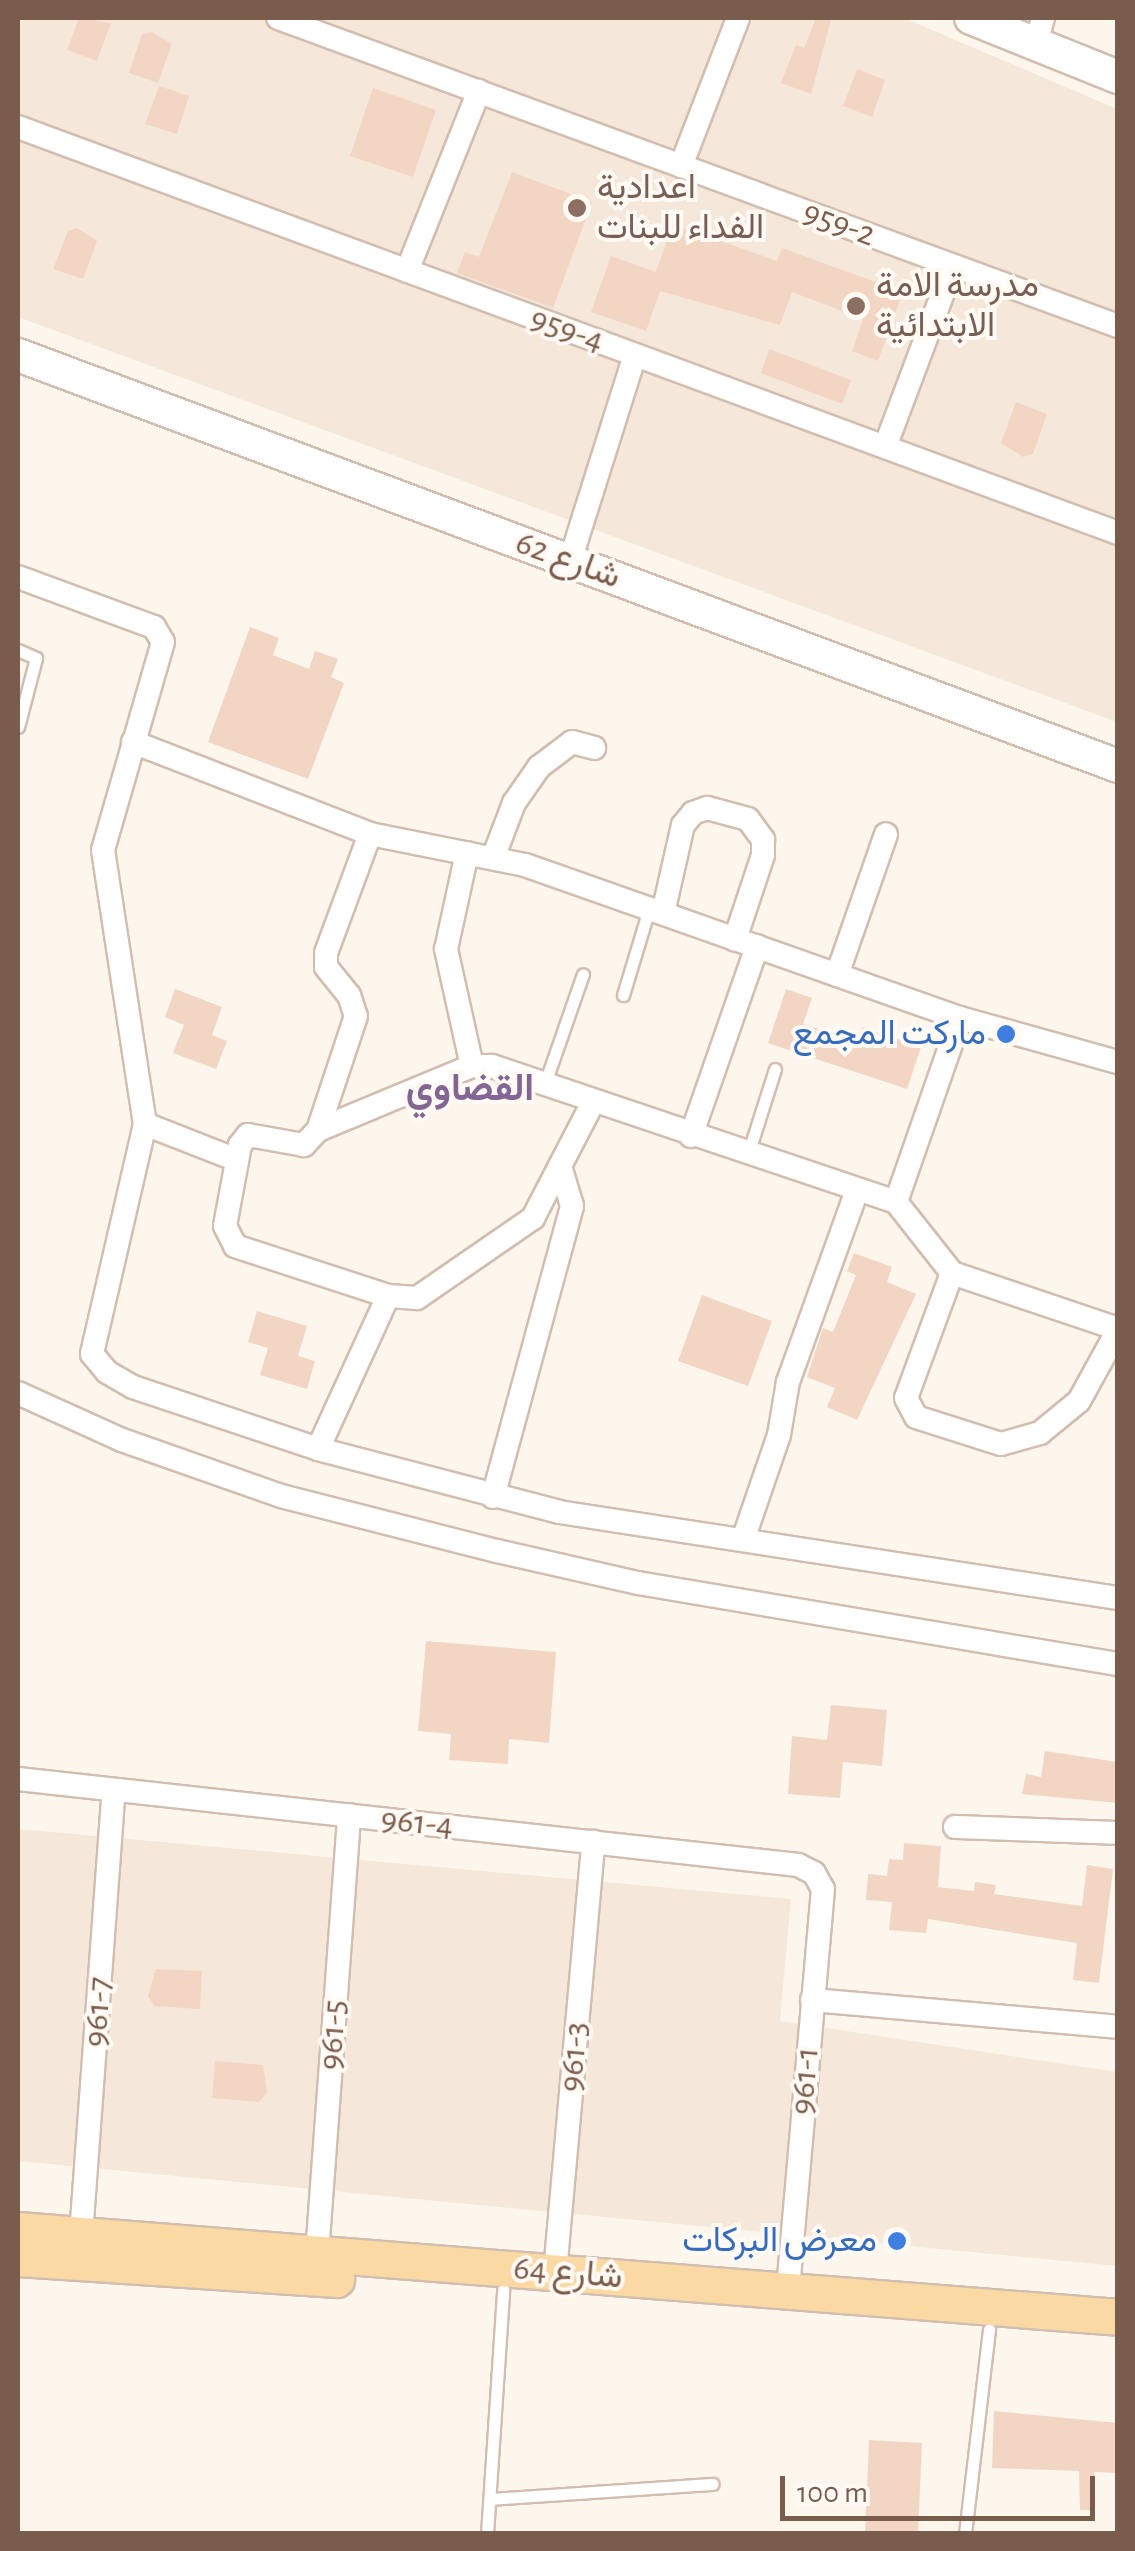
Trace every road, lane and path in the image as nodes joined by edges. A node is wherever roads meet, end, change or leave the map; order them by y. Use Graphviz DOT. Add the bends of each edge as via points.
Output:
graph roads {
  1 [pos="278,18"];
  2 [pos="738,18"];
  3 [pos="971,18"];
  4 [pos="1040,31"];
  5 [pos="1118,77"];
  6 [pos="479,91"];
  7 [pos="18,128"];
  8 [pos="680,166"];
  9 [pos="953,266"];
  10 [pos="408,272"];
  11 [pos="1118,326"];
  12 [pos="18,354"];
  13 [pos="635,355"];
  14 [pos="884,448"];
  15 [pos="1118,533"];
  16 [pos="570,561"];
  17 [pos="18,577"];
  18 [pos="18,650"];
  19 [pos="18,727"];
  20 [pos="133,742"];
  21 [pos="594,748"];
  22 [pos="1118,766"];
  23 [pos="370,834"];
  24 [pos="886,834"];
  25 [pos="466,853"];
  26 [pos="493,858"];
  27 [pos="656,911"];
  28 [pos="746,942"];
  29 [pos="584,974"];
  30 [pos="837,975"];
  31 [pos="623,996"];
  32 [pos="960,1018"];
  33 [pos="1118,1062"];
  34 [pos="472,1066"];
  35 [pos="775,1069"];
  36 [pos="544,1086"];
  37 [pos="592,1104"];
  38 [pos="146,1124"];
  39 [pos="318,1130"];
  40 [pos="692,1136"];
  41 [pos="748,1154"];
  42 [pos="237,1160"];
  43 [pos="560,1166"];
  44 [pos="858,1190"];
  45 [pos="896,1202"];
  46 [pos="952,1273"];
  47 [pos="388,1296"];
  48 [pos="1117,1331"];
  49 [pos="18,1393"];
  50 [pos="318,1449"];
  51 [pos="493,1497"];
  52 [pos="743,1540"];
  53 [pos="1118,1598"];
  54 [pos="1118,1664"];
  55 [pos="18,1779"];
  56 [pos="114,1790"];
  57 [pos="349,1816"];
  58 [pos="956,1826"];
  59 [pos="1118,1833"];
  60 [pos="592,1842"];
  61 [pos="814,1873"];
  62 [pos="812,2000"];
  63 [pos="1118,2027"];
  64 [pos="18,2230"];
  65 [pos="81,2235"];
  66 [pos="317,2254"];
  67 [pos="18,2258"];
  68 [pos="554,2272"];
  69 [pos="503,2290"];
  70 [pos="788,2291"];
  71 [pos="1118,2317"];
  72 [pos="990,2329"];
  73 [pos="1118,2340"];
  74 [pos="712,2484"];
  75 [pos="490,2499"];
  76 [pos="487,2534"];
  77 [pos="966,2534"];
  1 -- 6 [label="street, 959-2"];
  2 -- 8 [label="street"];
  3 -- 4 [label="street"];
  4 -- 5 [label="street"];
  6 -- 8 [label="street, 959-2"];
  6 -- 10 [label="street"];
  7 -- 10 [label="street, 959-4"];
  8 -- 9 [label="street, 959-2"];
  9 -- 11 [label="street, 959-2"];
  9 -- 14 [label="street"];
  10 -- 13 [label="street, 959-4"];
  12 -- 16 [label="street, شارع 62"];
  13 -- 14 [label="street, 959-4"];
  13 -- 16 [label="street"];
  14 -- 15 [label="street, 959-4"];
  16 -- 22 [label="street, شارع 62"];
  17 -- 20 [label="street" via="154,627 163,642"];
  18 -- 19 [label="lane" via="36,658"];
  20 -- 23 [label="street"];
  20 -- 38 [label="street" via="102,850"];
  21 -- 26 [label="street" via="572,742 539,768 514,804"];
  23 -- 25 [label="street"];
  23 -- 39 [label="street" via="326,952 326,967 356,1016"];
  24 -- 30 [label="street"];
  25 -- 26 [label="street"];
  25 -- 34 [label="street" via="446,948"];
  26 -- 27 [label="street"];
  27 -- 28 [label="street"];
  27 -- 28 [label="street" via="692,813 707,808 748,819 764,840"];
  27 -- 31 [label="lane"];
  28 -- 30 [label="street"];
  28 -- 40 [label="street"];
  29 -- 36 [label="lane"];
  30 -- 32 [label="street"];
  32 -- 33 [label="street"];
  32 -- 45 [label="street"];
  34 -- 36 [label="street" via="492,1066"];
  34 -- 39 [label="street"];
  35 -- 41 [label="lane"];
  36 -- 37 [label="street"];
  37 -- 40 [label="street"];
  37 -- 43 [label="street"];
  38 -- 42 [label="street"];
  38 -- 50 [label="street" via="92,1354 132,1387"];
  39 -- 42 [label="street" via="304,1145 248,1135"];
  40 -- 41 [label="street"];
  41 -- 44 [label="street"];
  42 -- 47 [label="street" via="225,1226 235,1246"];
  43 -- 47 [label="street" via="532,1218 417,1298"];
  43 -- 51 [label="street" via="572,1206"];
  44 -- 45 [label="street"];
  44 -- 52 [label="street" via="788,1382 779,1434"];
  45 -- 46 [label="street"];
  46 -- 48 [label="street"];
  46 -- 48 [label="street" via="906,1398 916,1417 1001,1444 1040,1433 1080,1401"];
  47 -- 50 [label="street"];
  49 -- 54 [label="street" via="122,1440 281,1496 497,1550 638,1583"];
  50 -- 51 [label="street"];
  51 -- 52 [label="street"];
  52 -- 53 [label="street"];
  55 -- 56 [label="street, 961-4"];
  56 -- 57 [label="street, 961-4"];
  56 -- 65 [label="street, 961-7"];
  57 -- 60 [label="street, 961-4"];
  57 -- 66 [label="street, 961-5"];
  58 -- 59 [label="street"];
  60 -- 61 [label="street, 961-4" via="798,1865"];
  60 -- 68 [label="street, 961-3"];
  61 -- 62 [label="street, 961-1" via="824,1889"];
  62 -- 63 [label="street"];
  62 -- 70 [label="street, 961-1"];
  64 -- 65 [label="main road, شارع 64"];
  65 -- 66 [label="main road, شارع 64"];
  66 -- 68 [label="main road, شارع 64"];
  67 -- 69 [label="main road, شارع 64"];
  68 -- 70 [label="main road, شارع 64"];
  69 -- 72 [label="main road, شارع 64"];
  69 -- 75 [label="lane"];
  70 -- 71 [label="main road, شارع 64"];
  72 -- 73 [label="main road, شارع 64"];
  72 -- 77 [label="lane"];
  74 -- 75 [label="lane"];
  75 -- 76 [label="lane"];
}
